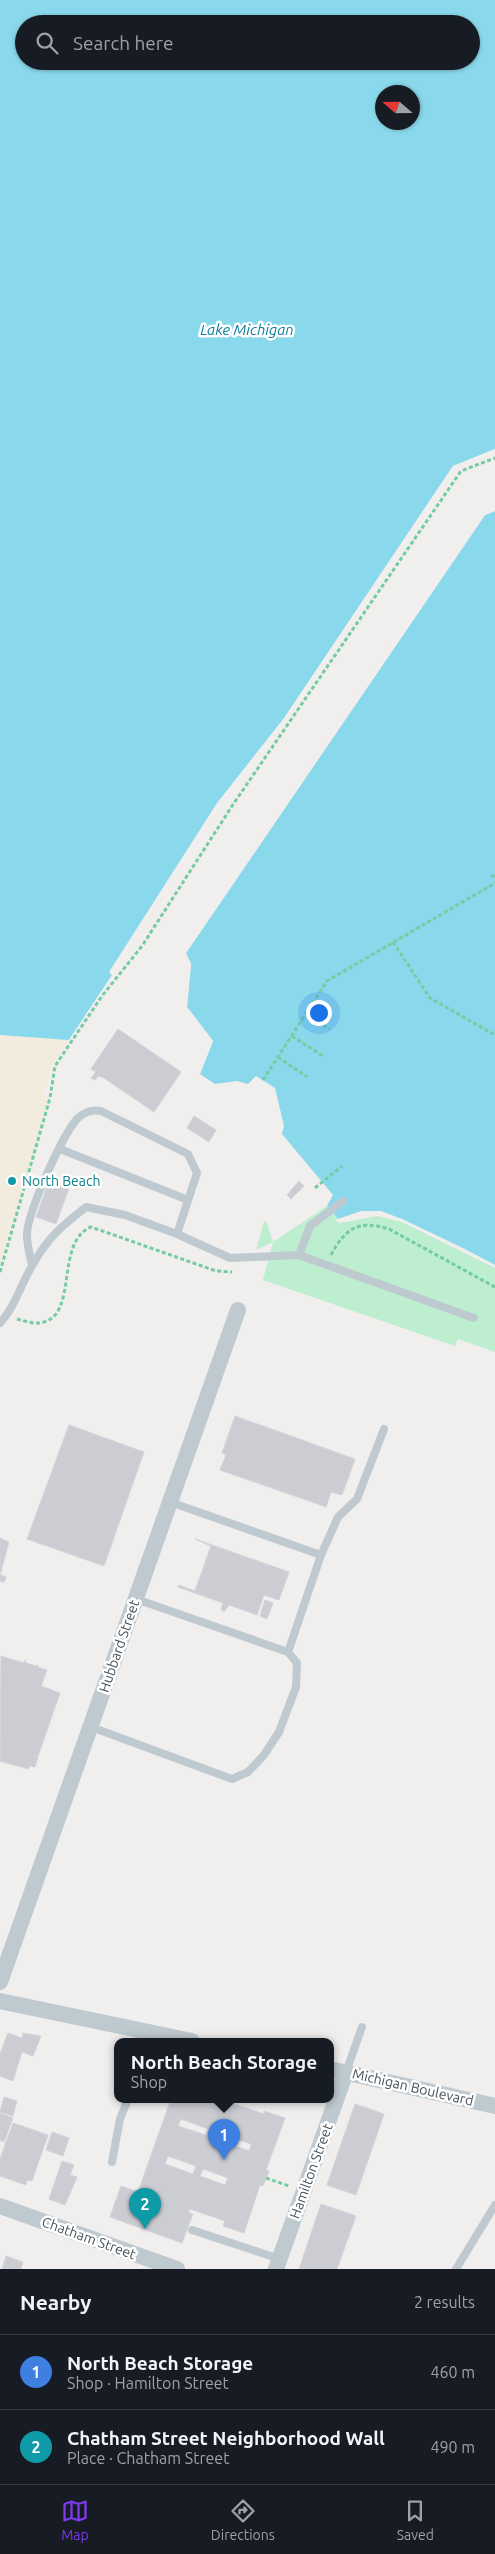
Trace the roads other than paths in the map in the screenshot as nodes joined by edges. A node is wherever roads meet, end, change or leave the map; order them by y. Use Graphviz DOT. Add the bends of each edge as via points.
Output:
graph roads {
  1 [pos="60,1149"];
  2 [pos="188,1200"];
  3 [pos="343,1201"];
  4 [pos="176,1234"];
  5 [pos="299,1255"];
  6 [pos="32,1266"];
  7 [pos="238,1310"];
  8 [pos="474,1318"];
  9 [pos="0,1323"];
  10 [pos="384,1429"];
  11 [pos="170,1502"];
  12 [pos="321,1555"];
  13 [pos="136,1599"];
  14 [pos="288,1652"];
  15 [pos="91,1727"];
  16 [pos="0,1982"];
  17 [pos="0,2001"];
  18 [pos="362,2027"];
  19 [pos="158,2038"];
  20 [pos="338,2071"];
  21 [pos="334,2084"];
  22 [pos="126,2103"];
  23 [pos="328,2103"];
  24 [pos="495,2106"];
  25 [pos="112,2162"];
  26 [pos="495,2205"];
  27 [pos="0,2206"];
  28 [pos="192,2230"];
  29 [pos="278,2264"];
  30 [pos="177,2269"];
  31 [pos="456,2269"];
  1 -- 2 [label="lane"];
  1 -- 2 [label="lane" via="77,1120 87,1111 101,1111 188,1154 196,1173"];
  1 -- 6 [label="lane" via="49,1170 27,1234"];
  2 -- 4 [label="lane"];
  3 -- 5 [label="lane" via="310,1226"];
  4 -- 5 [label="lane" via="230,1258"];
  4 -- 6 [label="lane" via="125,1215 86,1207 51,1234"];
  5 -- 8 [label="lane"];
  6 -- 9 [label="lane"];
  7 -- 11 [label="street, Hubbard Street"];
  10 -- 12 [label="lane" via="357,1499 338,1517"];
  11 -- 12 [label="lane"];
  11 -- 13 [label="street, Hubbard Street"];
  12 -- 14 [label="lane"];
  13 -- 14 [label="lane"];
  13 -- 15 [label="street, Hubbard Street"];
  14 -- 15 [label="lane" via="297,1663 296,1687 279,1732 248,1772 232,1779"];
  15 -- 16 [label="street, Hubbard Street"];
  17 -- 19 [label="street"];
  18 -- 20 [label="lane"];
  20 -- 21 [label="street, Hamilton Street"];
  20 -- 24 [label="street, Michigan Boulevard"];
  22 -- 25 [label="lane"];
  23 -- 29 [label="street, Hamilton Street"];
  26 -- 31 [label="lane"];
  27 -- 30 [label="street, Chatham Street"];
  28 -- 29 [label="lane"];
}
